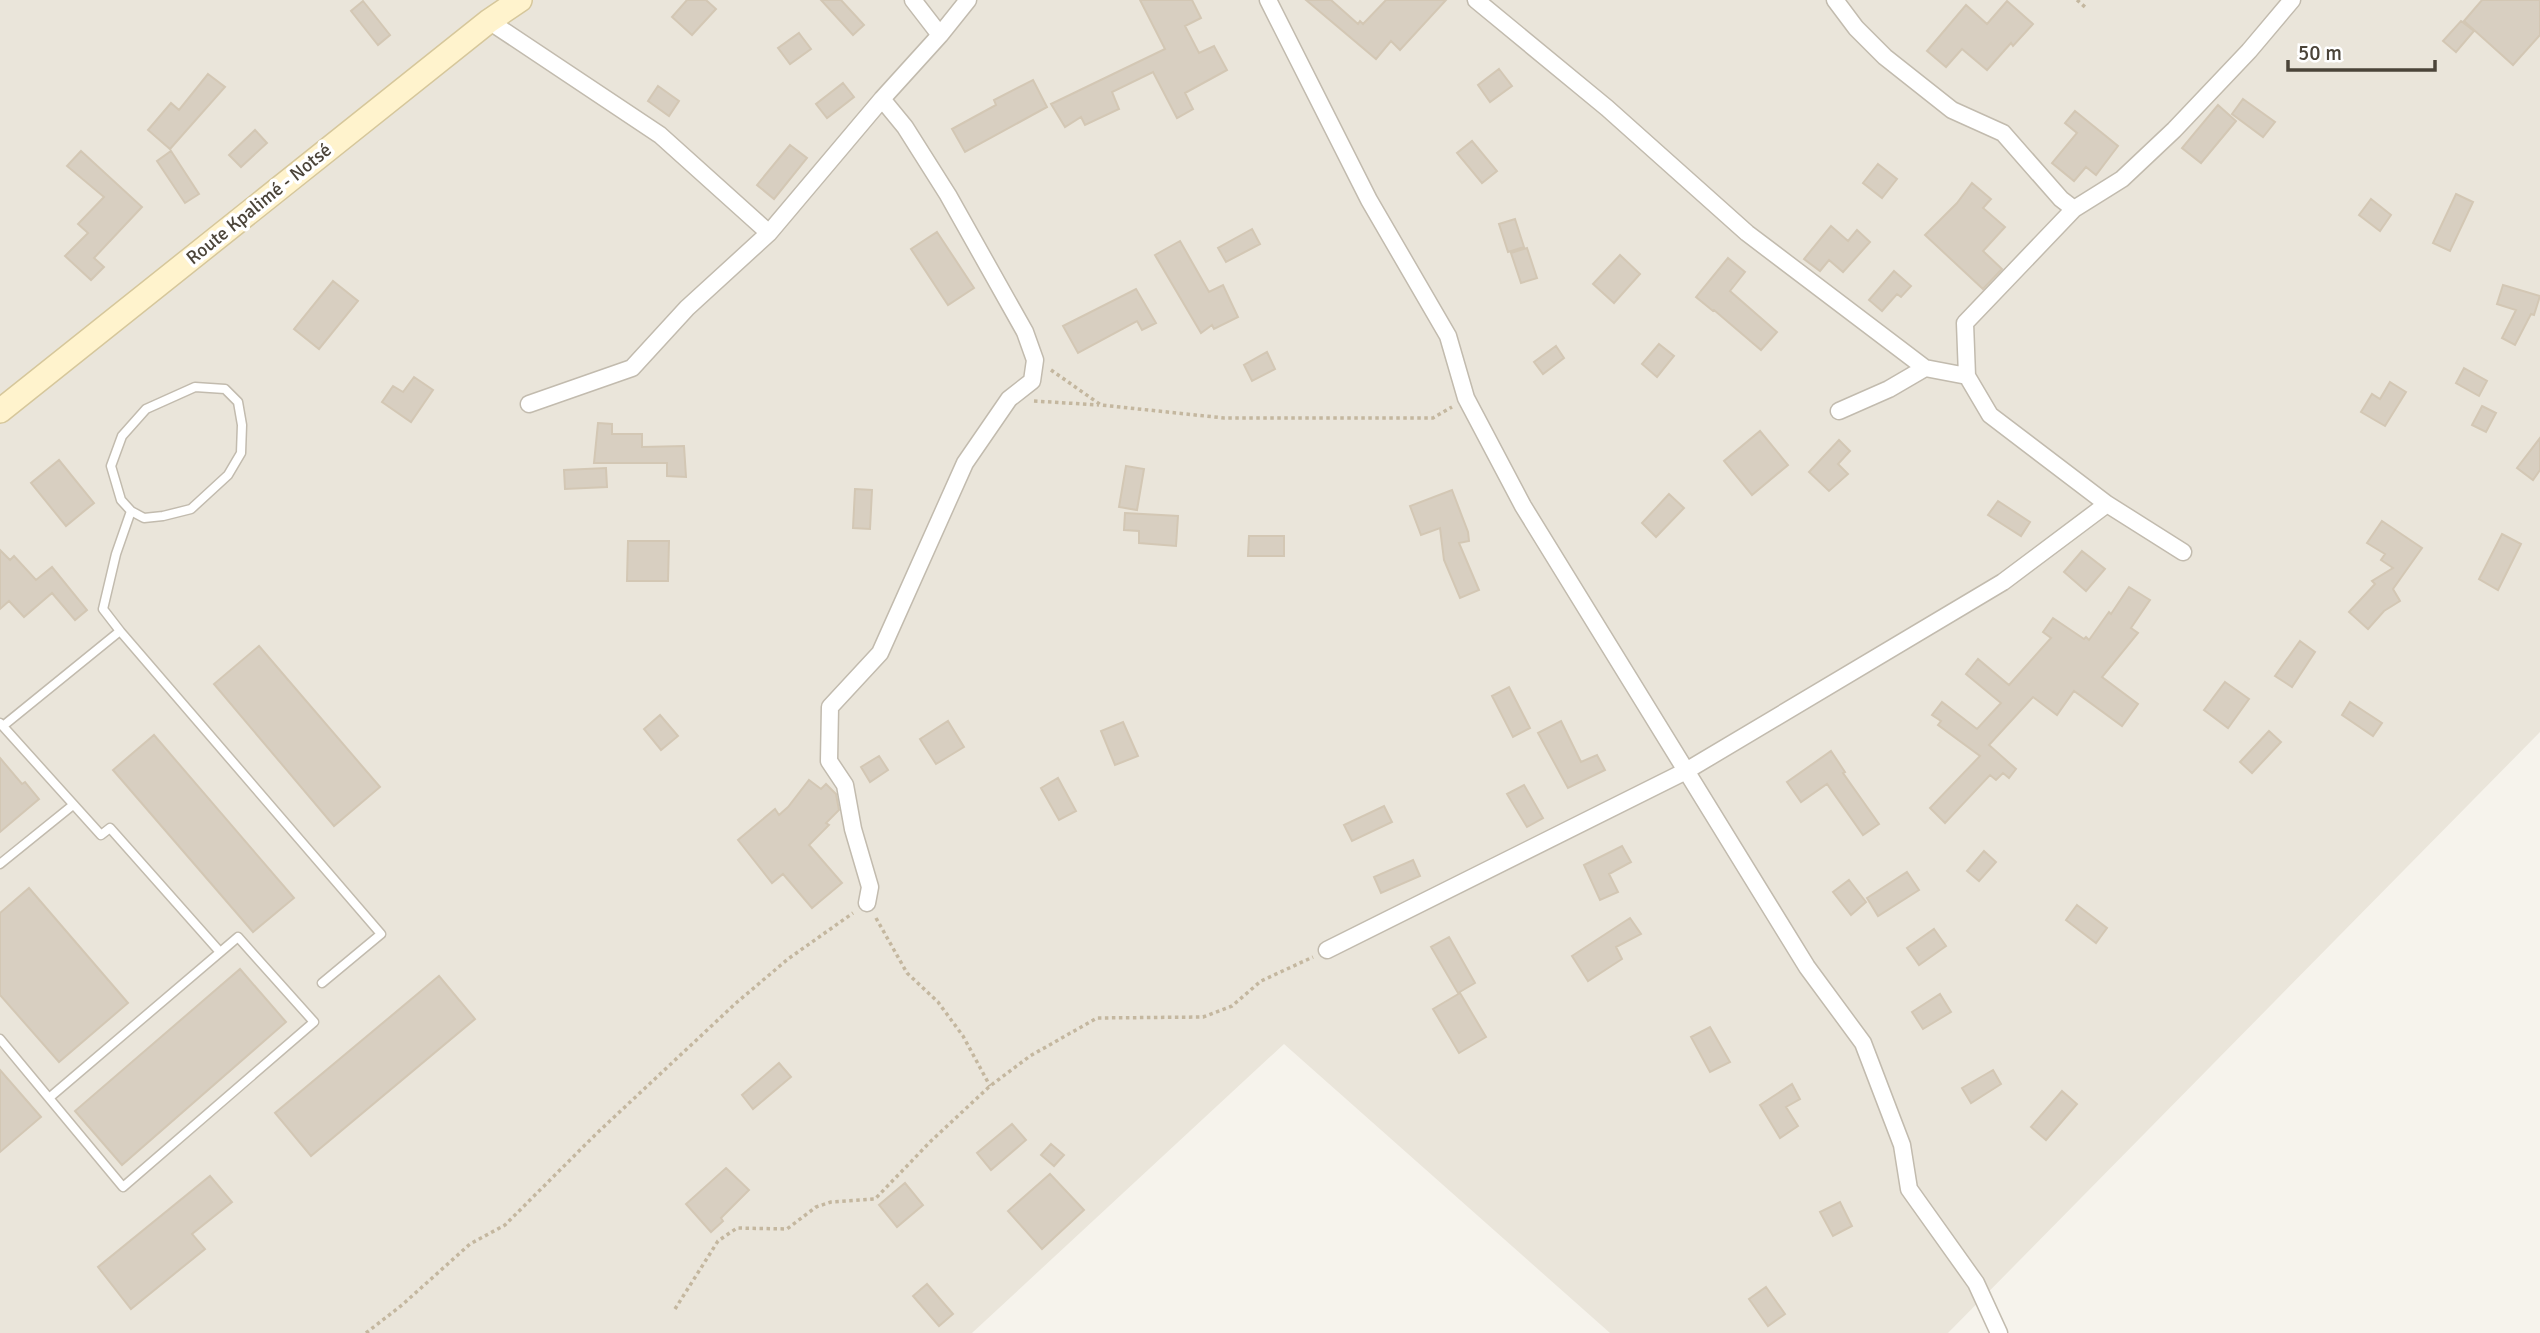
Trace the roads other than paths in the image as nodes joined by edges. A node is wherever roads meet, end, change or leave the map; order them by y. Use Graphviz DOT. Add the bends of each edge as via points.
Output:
graph roads {
  1 [pos="520,0"];
  2 [pos="913,0"];
  3 [pos="968,0"];
  4 [pos="1268,0"];
  5 [pos="1476,0"];
  6 [pos="1835,0"];
  7 [pos="2292,0"];
  8 [pos="489,21"];
  9 [pos="940,35"];
  10 [pos="882,99"];
  11 [pos="2074,209"];
  12 [pos="769,233"];
  13 [pos="1925,368"];
  14 [pos="1967,376"];
  15 [pos="528,404"];
  16 [pos="0,411"];
  17 [pos="1839,411"];
  18 [pos="2107,504"];
  19 [pos="131,512"];
  20 [pos="2183,552"];
  21 [pos="120,631"];
  22 [pos="1,725"];
  23 [pos="1686,771"];
  24 [pos="74,805"];
  25 [pos="0,864"];
  26 [pos="867,903"];
  27 [pos="1327,950"];
  28 [pos="220,952"];
  29 [pos="322,983"];
  30 [pos="0,1039"];
  31 [pos="50,1098"];
  32 [pos="1999,1333"];
  1 -- 8 [label="main road, Route Kpalimé - Notsé"];
  2 -- 9 [label="street"];
  3 -- 9 [label="street"];
  4 -- 23 [label="street" via="1369,201 1448,336 1465,398 1523,506"];
  5 -- 13 [label="street" via="1607,108 1747,233"];
  6 -- 11 [label="street" via="1885,57 1952,110 2003,132"];
  7 -- 11 [label="street" via="2174,130 2122,179"];
  8 -- 12 [label="street" via="660,135"];
  8 -- 16 [label="main road, Route Kpalimé - Notsé"];
  9 -- 10 [label="street"];
  10 -- 12 [label="street"];
  10 -- 26 [label="street" via="948,195 1025,332 1035,359 1032,381 1009,399 965,463 880,653 830,708 829,761 845,785 852,829 870,887"];
  11 -- 14 [label="street" via="1965,323"];
  12 -- 15 [label="street" via="687,308 632,368"];
  13 -- 14 [label="street"];
  13 -- 17 [label="street" via="1889,390"];
  14 -- 18 [label="street" via="1990,415"];
  18 -- 20 [label="street"];
  18 -- 23 [label="street" via="2003,582"];
  19 -- 19 [label="lane" via="121,500 111,466 122,436 146,409 166,399 195,387 225,389 238,402 242,425 241,453 228,475 191,509 145,518"];
  19 -- 21 [label="lane" via="103,609"];
  21 -- 22 [label="lane"];
  21 -- 29 [label="lane" via="382,934"];
  22 -- 24 [label="lane"];
  23 -- 27 [label="street"];
  23 -- 32 [label="street" via="1807,967 1863,1042 1902,1145 1909,1189 1976,1283"];
  24 -- 25 [label="lane"];
  24 -- 28 [label="lane" via="101,835 110,828"];
  28 -- 31 [label="lane"];
  28 -- 31 [label="lane" via="238,937 314,1022 124,1188"];
  30 -- 31 [label="lane"];
}
